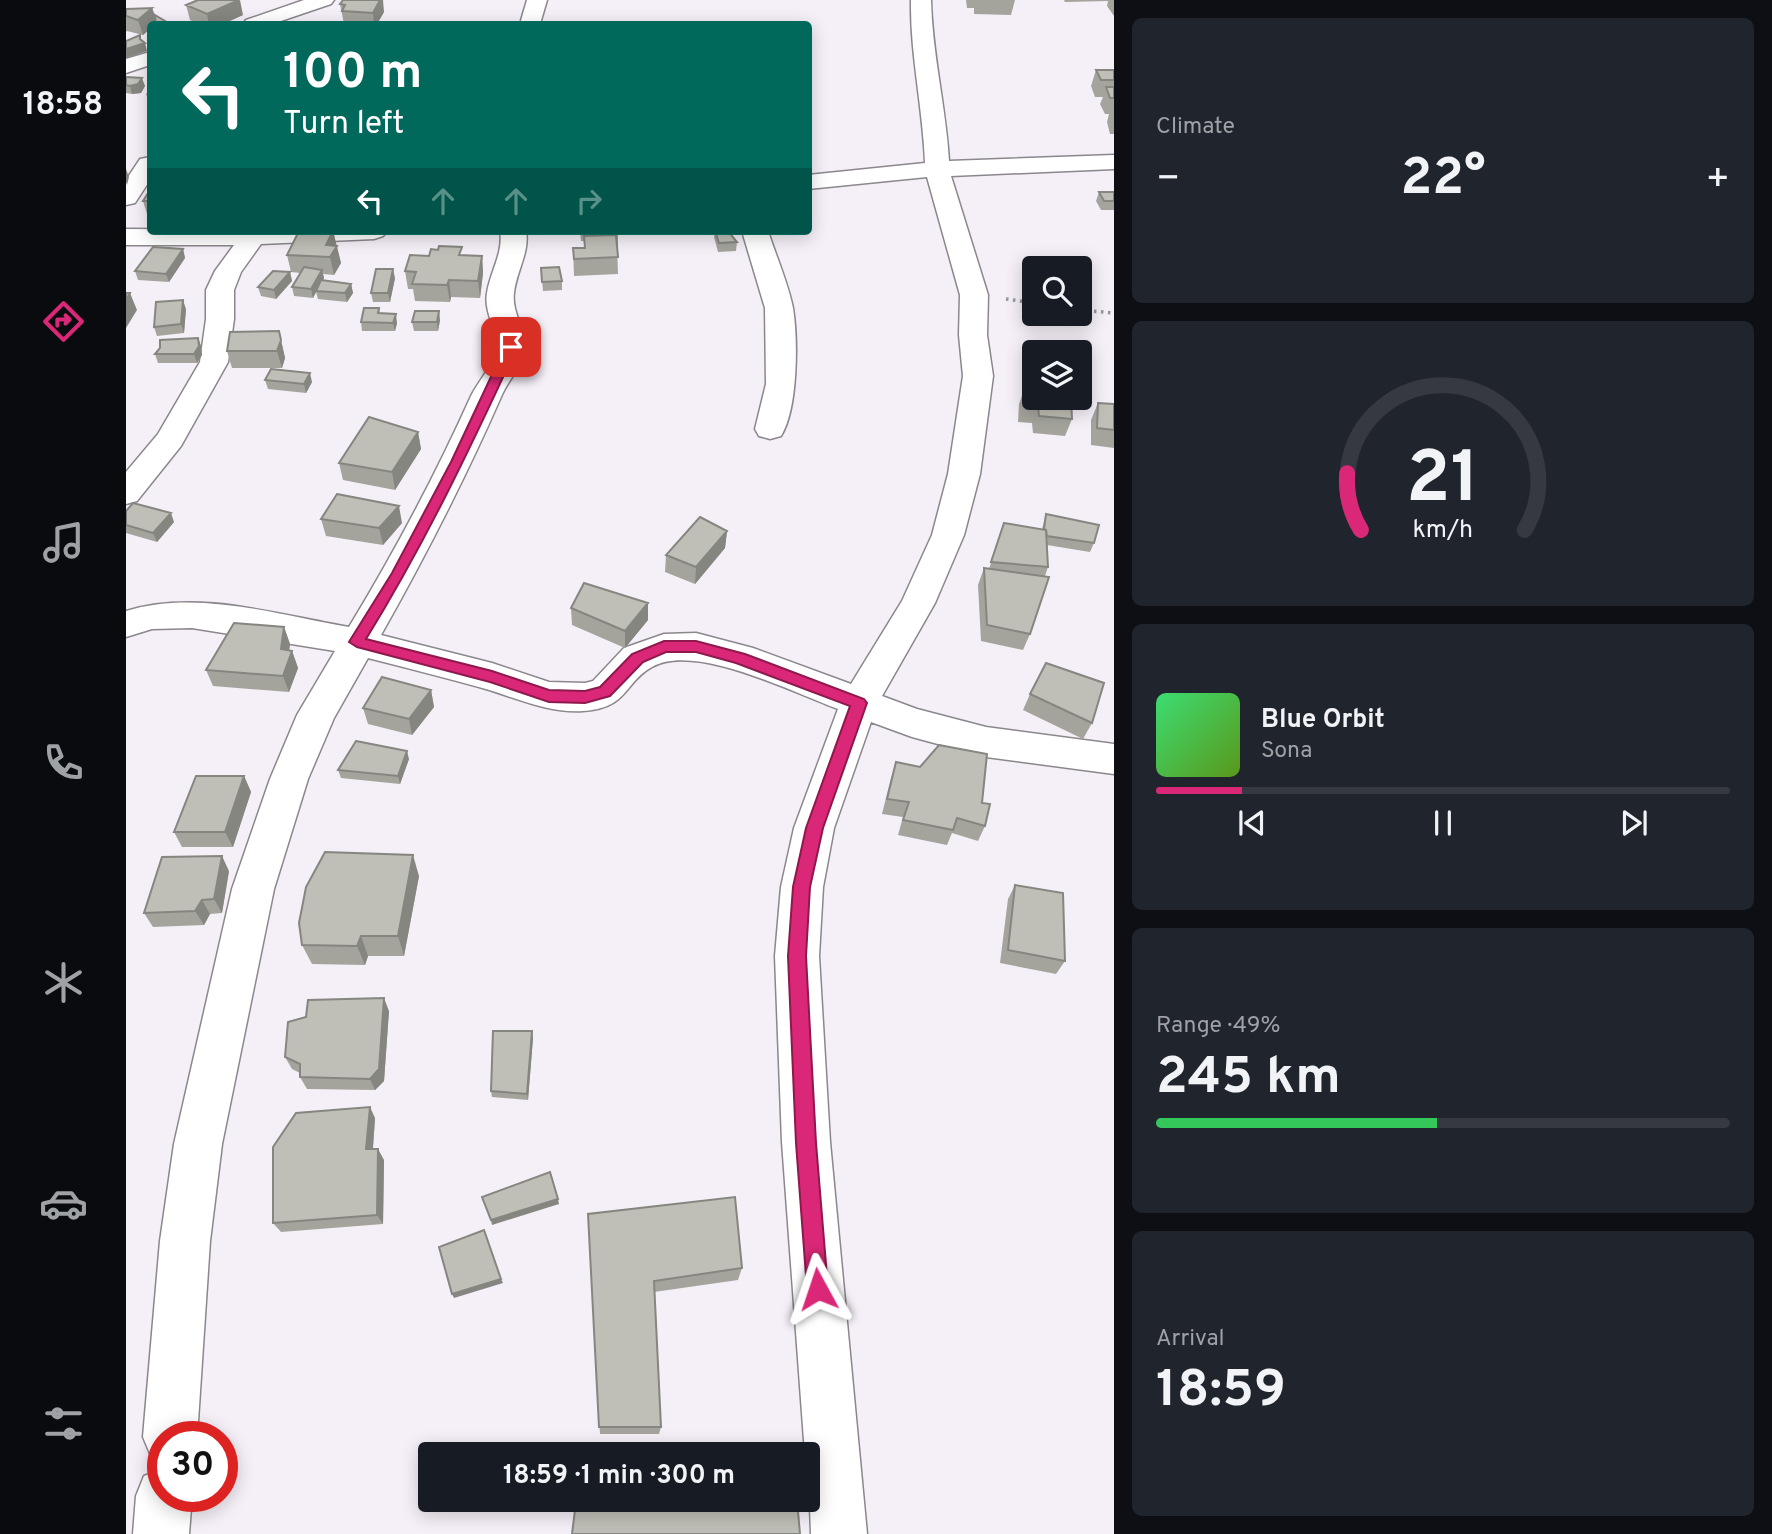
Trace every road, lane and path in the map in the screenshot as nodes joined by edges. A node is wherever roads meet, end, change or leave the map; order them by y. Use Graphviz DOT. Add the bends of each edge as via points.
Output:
graph roads {
  1 [pos="324,0"];
  2 [pos="537,0"];
  3 [pos="921,0"];
  4 [pos="262,21"];
  5 [pos="531,21"];
  6 [pos="147,59"];
  7 [pos="126,65"];
  8 [pos="1114,162"];
  9 [pos="147,167"];
  10 [pos="937,169"];
  11 [pos="812,182"];
  12 [pos="126,198"];
  13 [pos="213,235"];
  14 [pos="255,235"];
  15 [pos="514,235"];
  16 [pos="756,235"];
  17 [pos="126,237"];
  18 [pos="1092,311"];
  19 [pos="1114,313"];
  20 [pos="770,429"];
  21 [pos="126,493"];
  22 [pos="126,624"];
  23 [pos="357,642"];
  24 [pos="859,703"];
  25 [pos="1114,759"];
  26 [pos="171,1421"];
  27 [pos="163,1512"];
  28 [pos="161,1534"];
  29 [pos="839,1534"];
  1 -- 4 [label="street"];
  2 -- 5 [label="street"];
  3 -- 10 [label="street"];
  6 -- 7 [label="street"];
  8 -- 10 [label="street"];
  9 -- 12 [label="street"];
  10 -- 11 [label="street"];
  10 -- 24 [label="street" via="974,295 978,376 974,415 948,535 918,604"];
  13 -- 17 [label="street"];
  14 -- 21 [label="street" via="228,271 220,290 214,362 170,439"];
  15 -- 23 [label="street" via="500,293 509,357 398,575"];
  16 -- 20 [label="street" via="779,308 781,384"];
  18 -- 19 [label="path"];
  22 -- 23 [label="street" via="152,616 192,615"];
  23 -- 24 [label="street" via="549,696 585,697 605,692 637,658 664,647 696,646"];
  23 -- 26 [label="street" via="294,766 253,889 198,1144 185,1241"];
  24 -- 25 [label="street" via="986,742"];
  24 -- 29 [label="street" via="814,828 802,887 797,956 812,1224"];
  27 -- 28 [label="street"];
}
